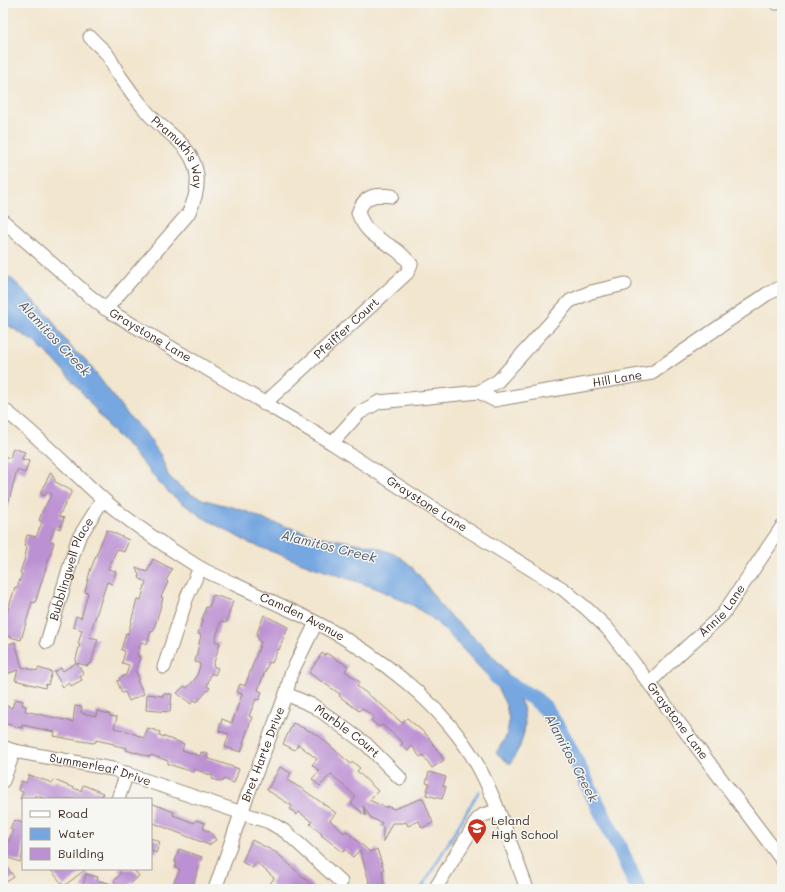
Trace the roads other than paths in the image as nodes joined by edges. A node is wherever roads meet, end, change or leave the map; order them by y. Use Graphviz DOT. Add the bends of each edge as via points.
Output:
graph roads {
  1 [pos="90,37"];
  2 [pos="392,196"];
  3 [pos="3,221"];
  4 [pos="625,284"];
  5 [pos="782,287"];
  6 [pos="106,309"];
  7 [pos="479,392"];
  8 [pos="264,404"];
  9 [pos="4,412"];
  10 [pos="332,443"];
  11 [pos="103,499"];
  12 [pos="782,528"];
  13 [pos="200,568"];
  14 [pos="316,623"];
  15 [pos="47,642"];
  16 [pos="164,667"];
  17 [pos="649,683"];
  18 [pos="286,694"];
  19 [pos="9,749"];
  20 [pos="127,773"];
  21 [pos="400,778"];
  22 [pos="3,781"];
  23 [pos="118,798"];
  24 [pos="497,811"];
  25 [pos="242,812"];
  26 [pos="782,860"];
  27 [pos="341,882"];
  28 [pos="215,889"];
  29 [pos="435,889"];
  30 [pos="527,889"];
  1 -- 6 [label="street, Pramukh's Way" via="107,55 132,95 187,151 194,166 197,182 195,197 188,214"];
  2 -- 8 [label="street, Pfeiffer Court" via="366,198 358,213 362,224 374,236 396,250 411,264 406,273"];
  3 -- 6 [label="street, Graystone Lane"];
  4 -- 7 [label="street" via="591,292 570,301 498,382"];
  5 -- 7 [label="street, Hill Lane" via="767,294 652,373 494,400"];
  6 -- 8 [label="street, Graystone Lane"];
  7 -- 10 [label="street" via="379,402 359,413"];
  8 -- 10 [label="street, Graystone Lane"];
  9 -- 11 [label="street, Camden Avenue" via="40,440"];
  10 -- 17 [label="street, Graystone Lane" via="563,589 607,628"];
  11 -- 13 [label="street, Camden Avenue" via="151,536"];
  11 -- 15 [label="street, Bubblingwell Place" via="78,539"];
  12 -- 17 [label="street, Annie Lane" via="723,614"];
  13 -- 14 [label="street, Camden Avenue"];
  13 -- 16 [label="street" via="187,597"];
  14 -- 18 [label="street, Bret Harte Drive" via="291,674"];
  14 -- 24 [label="street, Camden Avenue" via="339,635 391,670 425,699 459,736 479,769"];
  17 -- 26 [label="street, Graystone Lane"];
  18 -- 21 [label="street, Marble Court" via="314,706 366,744"];
  18 -- 25 [label="street, Bret Harte Drive"];
  19 -- 20 [label="street, Summerleaf Drive"];
  19 -- 22 [label="street"];
  20 -- 23 [label="street"];
  20 -- 25 [label="street, Summerleaf Drive"];
  24 -- 29 [label="street" via="478,819"];
  24 -- 30 [label="street, Camden Avenue"];
  25 -- 27 [label="street, Summerleaf Drive" via="269,822 286,832"];
  25 -- 28 [label="street, Bret Harte Drive"];
}
